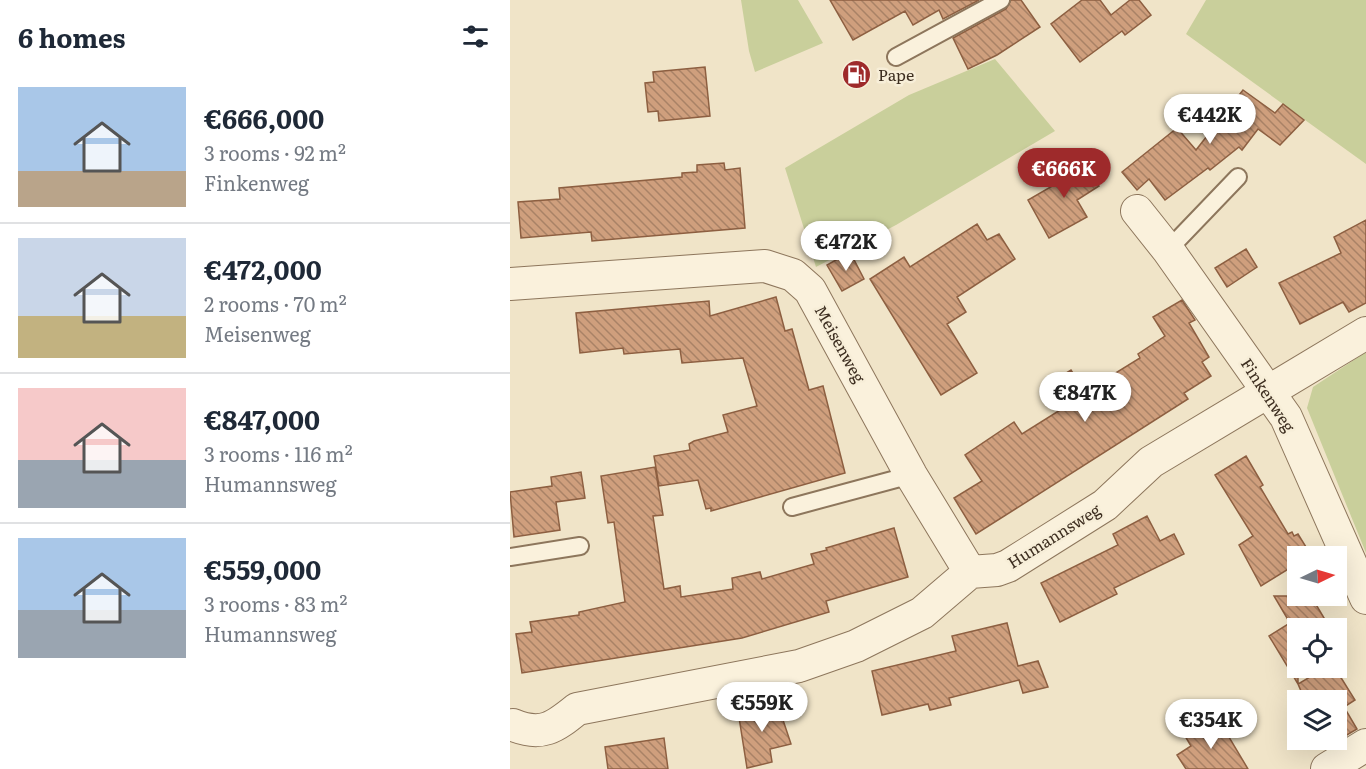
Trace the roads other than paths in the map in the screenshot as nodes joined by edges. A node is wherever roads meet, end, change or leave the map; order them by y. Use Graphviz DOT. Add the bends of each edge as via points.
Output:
graph roads {
  1 [pos="1001,0"];
  2 [pos="896,57"];
  3 [pos="1238,177"];
  4 [pos="1137,211"];
  5 [pos="1168,250"];
  6 [pos="510,284"];
  7 [pos="1366,333"];
  8 [pos="1267,390"];
  9 [pos="911,475"];
  10 [pos="792,507"];
  11 [pos="580,546"];
  12 [pos="510,557"];
  13 [pos="970,572"];
  14 [pos="1366,598"];
  15 [pos="511,722"];
  16 [pos="1366,745"];
  17 [pos="1327,769"];
  1 -- 2 [label="lane"];
  3 -- 5 [label="lane"];
  4 -- 5 [label="street, Finkenweg"];
  5 -- 8 [label="street, Finkenweg"];
  6 -- 9 [label="street, Meisenweg" via="765,266 793,275 810,290"];
  7 -- 8 [label="street, Humannsweg"];
  8 -- 13 [label="street, Humannsweg" via="1151,462 1105,505 1008,566"];
  8 -- 14 [label="street, Finkenweg" via="1286,417"];
  9 -- 10 [label="lane"];
  9 -- 13 [label="street, Meisenweg"];
  11 -- 12 [label="lane"];
  13 -- 15 [label="street" via="922,613 856,646 799,666 578,709 554,728 527,731"];
  16 -- 17 [label="street"];
}
